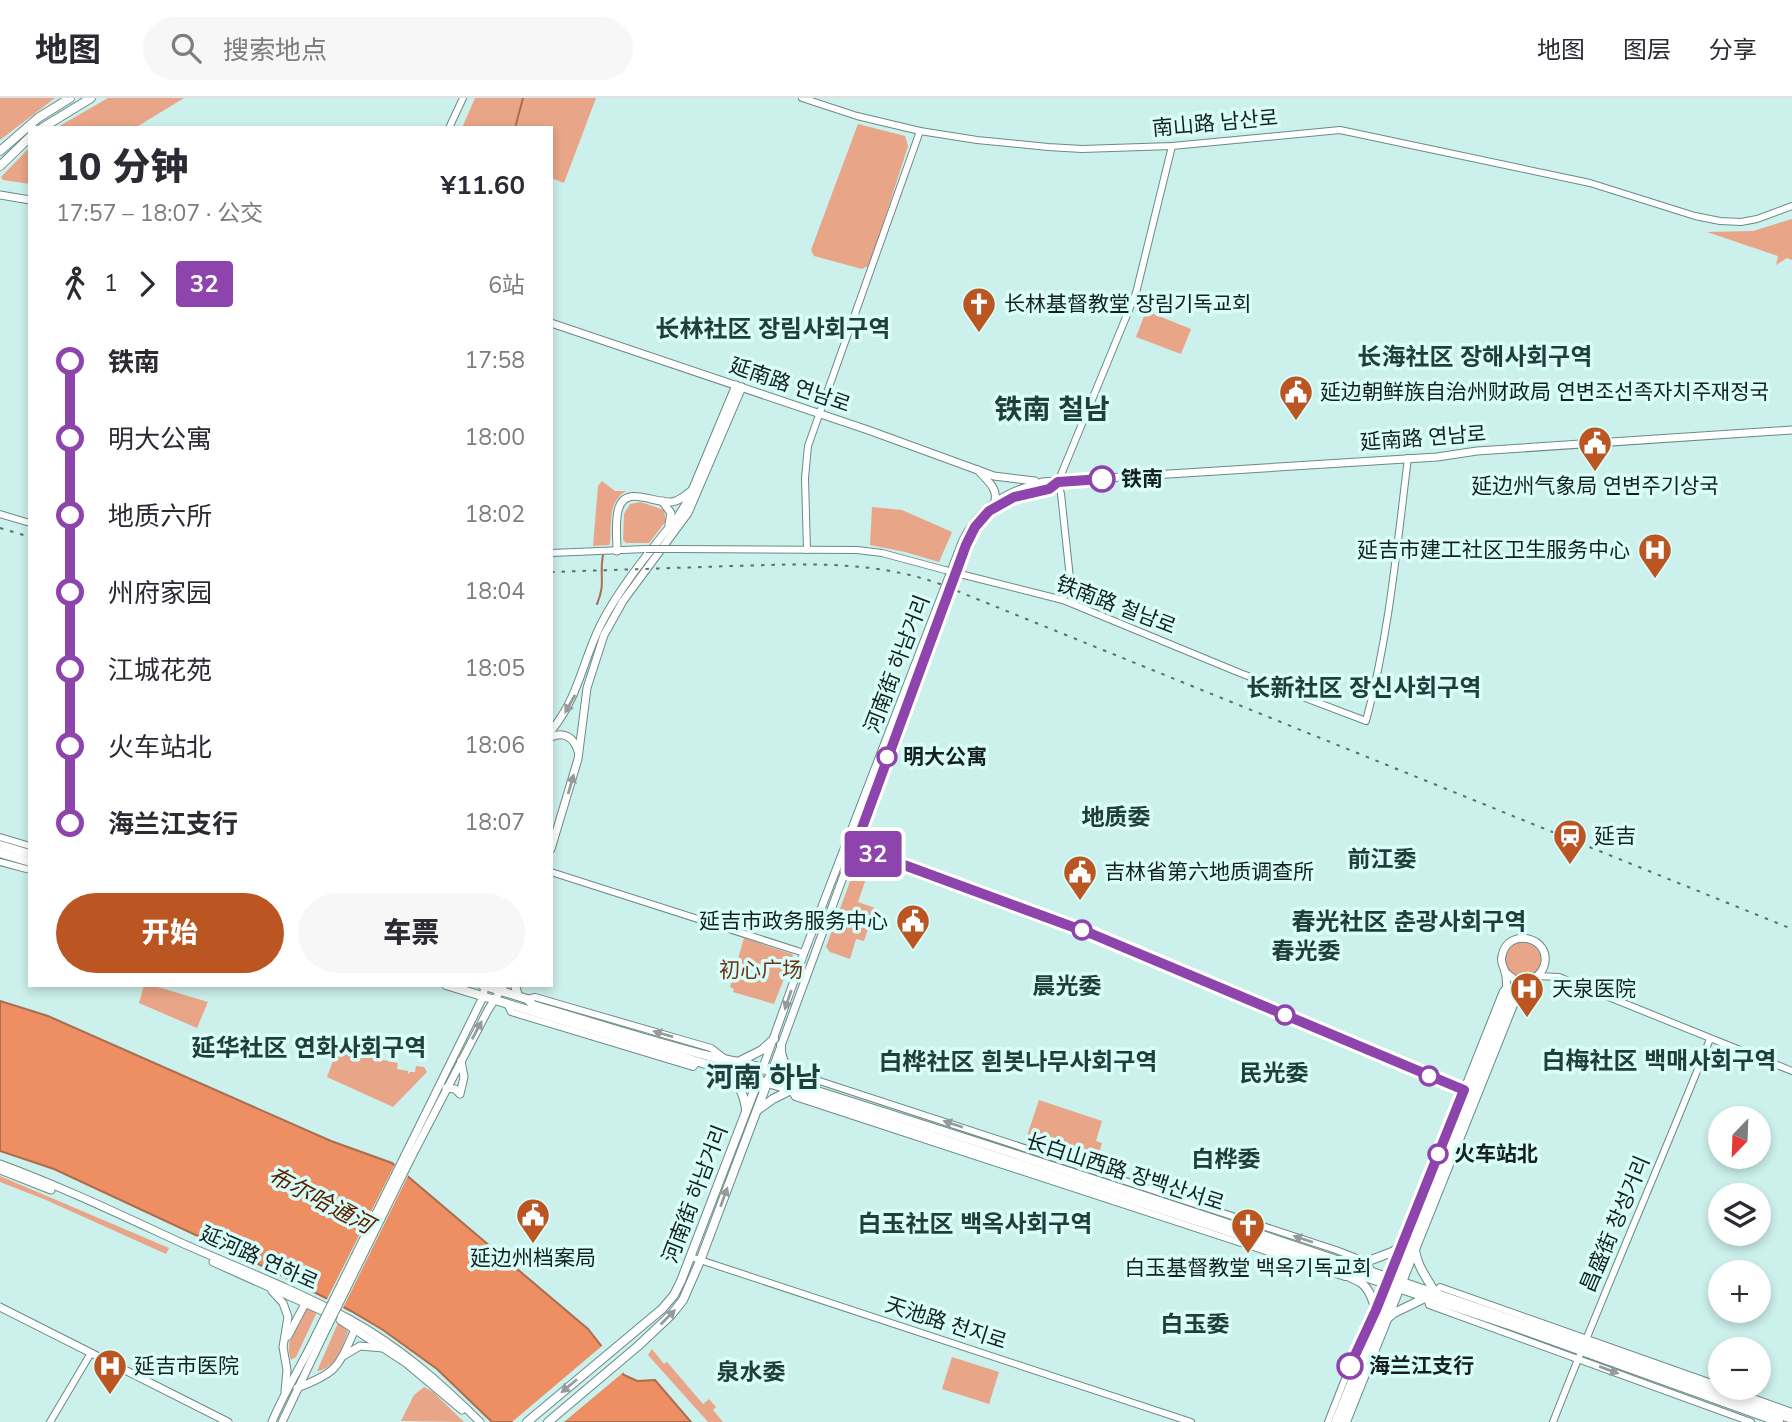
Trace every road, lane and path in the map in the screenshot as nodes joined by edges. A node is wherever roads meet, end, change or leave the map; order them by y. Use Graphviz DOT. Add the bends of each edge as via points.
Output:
graph roads {
  1 [pos="70,98"];
  2 [pos="91,98"];
  3 [pos="463,98"];
  4 [pos="802,98"];
  5 [pos="29,126"];
  6 [pos="44,126"];
  7 [pos="450,126"];
  8 [pos="28,127"];
  9 [pos="920,131"];
  10 [pos="28,139"];
  11 [pos="1172,146"];
  12 [pos="0,151"];
  13 [pos="0,166"];
  14 [pos="0,195"];
  15 [pos="28,200"];
  16 [pos="1792,206"];
  17 [pos="553,324"];
  18 [pos="739,386"];
  19 [pos="819,414"];
  20 [pos="1792,430"];
  21 [pos="1408,458"];
  22 [pos="978,470"];
  23 [pos="1042,482"];
  24 [pos="1058,482"];
  25 [pos="691,491"];
  26 [pos="661,501"];
  27 [pos="999,502"];
  28 [pos="0,514"];
  29 [pos="28,522"];
  30 [pos="667,532"];
  31 [pos="614,551"];
  32 [pos="807,551"];
  33 [pos="553,554"];
  34 [pos="1063,600"];
  35 [pos="553,731"];
  36 [pos="553,734"];
  37 [pos="579,755"];
  38 [pos="876,777"];
  39 [pos="0,837"];
  40 [pos="553,842"];
  41 [pos="846,844"];
  42 [pos="0,845"];
  43 [pos="28,845"];
  44 [pos="855,847"];
  45 [pos="0,853"];
  46 [pos="28,853"];
  47 [pos="28,861"];
  48 [pos="0,862"];
  49 [pos="28,869"];
  50 [pos="553,873"];
  51 [pos="804,953"];
  52 [pos="1545,961"];
  53 [pos="1505,972"];
  54 [pos="1537,976"];
  55 [pos="1559,977"];
  56 [pos="1524,983"];
  57 [pos="452,987"];
  58 [pos="484,987"];
  59 [pos="516,987"];
  60 [pos="502,988"];
  61 [pos="483,997"];
  62 [pos="523,998"];
  63 [pos="494,1000"];
  64 [pos="1710,1039"];
  65 [pos="777,1042"];
  66 [pos="461,1060"];
  67 [pos="738,1062"];
  68 [pos="718,1068"];
  69 [pos="762,1070"];
  70 [pos="1792,1071"];
  71 [pos="771,1073"];
  72 [pos="793,1073"];
  73 [pos="763,1081"];
  74 [pos="446,1088"];
  75 [pos="812,1089"];
  76 [pos="791,1090"];
  77 [pos="1466,1091"];
  78 [pos="746,1110"];
  79 [pos="752,1121"];
  80 [pos="408,1156"];
  81 [pos="0,1164"];
  82 [pos="0,1170"];
  83 [pos="1409,1227"];
  84 [pos="1214,1231"];
  85 [pos="1411,1241"];
  86 [pos="1401,1247"];
  87 [pos="1414,1253"];
  88 [pos="691,1257"];
  89 [pos="700,1261"];
  90 [pos="1369,1266"];
  91 [pos="1338,1269"];
  92 [pos="1348,1278"];
  93 [pos="1395,1283"];
  94 [pos="268,1287"];
  95 [pos="1434,1292"];
  96 [pos="306,1300"];
  97 [pos="0,1307"];
  98 [pos="1390,1316"];
  99 [pos="1379,1317"];
  100 [pos="355,1325"];
  101 [pos="287,1331"];
  102 [pos="1582,1348"];
  103 [pos="387,1349"];
  104 [pos="91,1353"];
  105 [pos="341,1358"];
  106 [pos="301,1374"];
  107 [pos="1708,1383"];
  108 [pos="297,1388"];
  109 [pos="285,1391"];
  110 [pos="1759,1400"];
  111 [pos="1792,1412"];
  112 [pos="1792,1419"];
  113 [pos="50,1422"];
  114 [pos="228,1422"];
  115 [pos="272,1422"];
  116 [pos="282,1422"];
  117 [pos="473,1422"];
  118 [pos="480,1422"];
  119 [pos="527,1422"];
  120 [pos="548,1422"];
  121 [pos="1191,1422"];
  122 [pos="1328,1422"];
  123 [pos="1335,1422"];
  124 [pos="1341,1422"];
  125 [pos="1347,1422"];
  126 [pos="1553,1422"];
  127 [pos="1751,1422"];
  128 [pos="1779,1422"];
  1 -- 5 [label="main road"];
  2 -- 6 [label="main road"];
  3 -- 7 [label="street"];
  4 -- 9 [label="street, 南山路 남산로"];
  8 -- 12 [label="main road"];
  9 -- 11 [label="street, 南山路 남산로" via="1048,147"];
  9 -- 19 [label="street"];
  10 -- 13 [label="main road"];
  11 -- 16 [label="street, 南山路 남산로" via="1340,130 1590,183 1720,221 1757,219"];
  11 -- 24 [label="street" via="1136,293"];
  14 -- 15 [label="main road"];
  17 -- 18 [label="main road, 延南路 연남로"];
  18 -- 19 [label="main road, 延南路 연남로"];
  18 -- 25 [label="main road"];
  18 -- 37 [label="main road" via="688,513 608,624 587,688"];
  19 -- 22 [label="main road, 延南路 연남로"];
  19 -- 32 [label="street" via="806,459"];
  20 -- 21 [label="main road, 延南路 연남로"];
  21 -- 24 [label="main road, 延南路 연남로"];
  21 -- 34 [label="street, 铁南路 철남로" via="1377,680 1366,721"];
  22 -- 23 [label="main road, 延南路 연남로" via="1008,480"];
  22 -- 27 [label="main road" via="994,488"];
  23 -- 24 [label="main road, 延南路 연남로"];
  23 -- 27 [label="main road, 延南路 연남로" via="1016,489"];
  24 -- 27 [label="main road, 延南路 연남로" via="1049,489"];
  24 -- 34 [label="street" via="1070,578"];
  25 -- 26 [label="main road" via="676,501"];
  25 -- 30 [label="main road"];
  26 -- 30 [label="main road" via="671,513"];
  26 -- 31 [label="main road" via="635,495 622,502"];
  27 -- 38 [label="main road, 河南街 하남거리" via="981,519 966,545"];
  28 -- 29 [label="street"];
  30 -- 35 [label="main road, one-way" via="610,609 575,694"];
  31 -- 32 [label="street, 铁南路 철남로, bridge"];
  31 -- 33 [label="street, 铁南路 철남로"];
  32 -- 34 [label="street, 铁南路 철남로, bridge" via="882,554"];
  36 -- 37 [label="main road" via="568,736"];
  40 -- 37 [label="main road, one-way"];
  38 -- 41 [label="main road, 河南街 하남거리"];
  38 -- 44 [label="main road, 河南街 하남거리"];
  39 -- 43 [label="street"];
  41 -- 44 [label="street"];
  41 -- 51 [label="main road, 河南街 하남거리"];
  42 -- 46 [label="main road"];
  44 -- 65 [label="main road, 河南街 하남거리"];
  44 -- 77 [label="street" via="1092,934"];
  45 -- 47 [label="main road"];
  48 -- 49 [label="street"];
  50 -- 51 [label="street"];
  51 -- 65 [label="main road, 河南街 하남거리, one-way"];
  52 -- 53 [label="main road" via="1535,941 1517,938 1502,953"];
  52 -- 54 [label="main road"];
  52 -- 55 [label="street"];
  53 -- 56 [label="main road"];
  53 -- 77 [label="main road" via="1506,999"];
  54 -- 55 [label="street"];
  54 -- 56 [label="main road"];
  55 -- 64 [label="street"];
  56 -- 85 [label="main road" via="1510,1000"];
  56 -- 87 [label="street"];
  57 -- 61 [label="main road, 长白山西路 장백산서로"];
  58 -- 61 [label="main road"];
  59 -- 62 [label="main road"];
  60 -- 62 [label="main road, 长白山西路 장백산서로"];
  60 -- 63 [label="main road"];
  61 -- 63 [label="main road, 长白山西路 장백산서로"];
  61 -- 80 [label="main road"];
  67 -- 62 [label="main road, 长白山西路 장백산서로, one-way" via="533,1005"];
  66 -- 63 [label="main road, one-way"];
  63 -- 68 [label="main road, 长白山西路 장백산서로"];
  64 -- 70 [label="street"];
  64 -- 102 [label="street, 昌盛街 창성거리"];
  65 -- 67 [label="main road"];
  65 -- 69 [label="main road, 河南街 하남거리"];
  65 -- 71 [label="main road, 河南街 하남거리"];
  65 -- 72 [label="main road" via="781,1059"];
  66 -- 74 [label="main road"];
  66 -- 74 [label="main road" via="460,1094"];
  67 -- 69 [label="main road, 长白山西路 장백산서로"];
  68 -- 73 [label="main road, 长白山西路 장백산서로"];
  68 -- 78 [label="main road" via="738,1085"];
  69 -- 71 [label="main road, 长白山西路 장백산서로"];
  69 -- 73 [label="main road, 河南街 하남거리"];
  71 -- 73 [label="main road, 河南街 하남거리"];
  71 -- 75 [label="main road, 长白山西路 장백산서로"];
  72 -- 75 [label="main road"];
  90 -- 72 [label="street, one-way"];
  73 -- 76 [label="main road, 长白山西路 장백산서로"];
  73 -- 78 [label="main road, 河南街 하남거리"];
  73 -- 79 [label="main road, 河南街 하남거리"];
  74 -- 80 [label="main road"];
  75 -- 90 [label="main road, 长白山西路 장백산서로"];
  76 -- 79 [label="main road" via="765,1103"];
  76 -- 84 [label="main road, 长白山西路 장백산서로"];
  77 -- 83 [label="street"];
  77 -- 85 [label="main road"];
  78 -- 88 [label="main road, 河南街 하남거리"];
  89 -- 79 [label="main road, 河南街 하남거리, one-way"];
  80 -- 106 [label="main road, bridge"];
  81 -- 96 [label="main road, 延河路 연하로"];
  82 -- 94 [label="main road, 延河路 연하로"];
  83 -- 85 [label="main road"];
  83 -- 86 [label="street"];
  84 -- 91 [label="main road, 长白山西路 장백산서로"];
  84 -- 92 [label="street"];
  85 -- 86 [label="main road"];
  85 -- 87 [label="main road"];
  85 -- 93 [label="main road"];
  86 -- 90 [label="main road"];
  86 -- 93 [label="street"];
  87 -- 93 [label="street"];
  87 -- 95 [label="main road"];
  88 -- 89 [label="street, 天池路 천지로"];
  88 -- 119 [label="main road, 河南街 하남거리, one-way" via="668,1303"];
  120 -- 89 [label="main road, 河南街 하남거리, one-way" via="677,1308"];
  89 -- 121 [label="street, 天池路 천지로"];
  90 -- 93 [label="main road, 长白山西路 장백산서로"];
  91 -- 92 [label="main road"];
  91 -- 93 [label="main road, 长白山西路 장백산서로"];
  92 -- 99 [label="main road" via="1366,1288"];
  93 -- 95 [label="main road, 长白山西路 장백산서로"];
  93 -- 98 [label="street"];
  93 -- 99 [label="main road"];
  93 -- 99 [label="street"];
  94 -- 96 [label="main road, 延河路 연하로"];
  94 -- 101 [label="main road" via="285,1306"];
  95 -- 98 [label="main road"];
  95 -- 102 [label="main road, 长白山西路 장백산서로"];
  95 -- 102 [label="street, 长白山西路 장백산서로" via="1429,1305"];
  96 -- 100 [label="main road, 延河路 연하로"];
  96 -- 101 [label="main road"];
  96 -- 106 [label="main road" via="286,1347 290,1369"];
  97 -- 104 [label="main road"];
  98 -- 99 [label="main road"];
  98 -- 125 [label="street"];
  99 -- 122 [label="street" via="1350,1366"];
  99 -- 123 [label="main road"];
  99 -- 124 [label="main road"];
  100 -- 103 [label="main road, 延河路 연하로"];
  100 -- 105 [label="main road"];
  100 -- 106 [label="main road" via="332,1367 313,1377"];
  100 -- 118 [label="main road, 延河路 연하로" via="432,1376"];
  101 -- 109 [label="main road"];
  102 -- 107 [label="street, 长白山西路 장백산서로"];
  102 -- 112 [label="main road, 长白山西路 장백산서로"];
  102 -- 126 [label="street, 昌盛街 창성거리"];
  102 -- 127 [label="street, 长白山西路 장백산서로, one-way"];
  102 -- 128 [label="main road, 长白山西路 장백산서로"];
  103 -- 105 [label="main road" via="360,1346"];
  103 -- 117 [label="main road, 延河路 연하로"];
  104 -- 113 [label="street"];
  104 -- 114 [label="main road"];
  105 -- 108 [label="main road" via="332,1372"];
  106 -- 108 [label="main road"];
  106 -- 109 [label="main road"];
  108 -- 116 [label="main road"];
  109 -- 115 [label="main road"];
  110 -- 111 [label="street, 长白山西路 장백산서로"];
}
